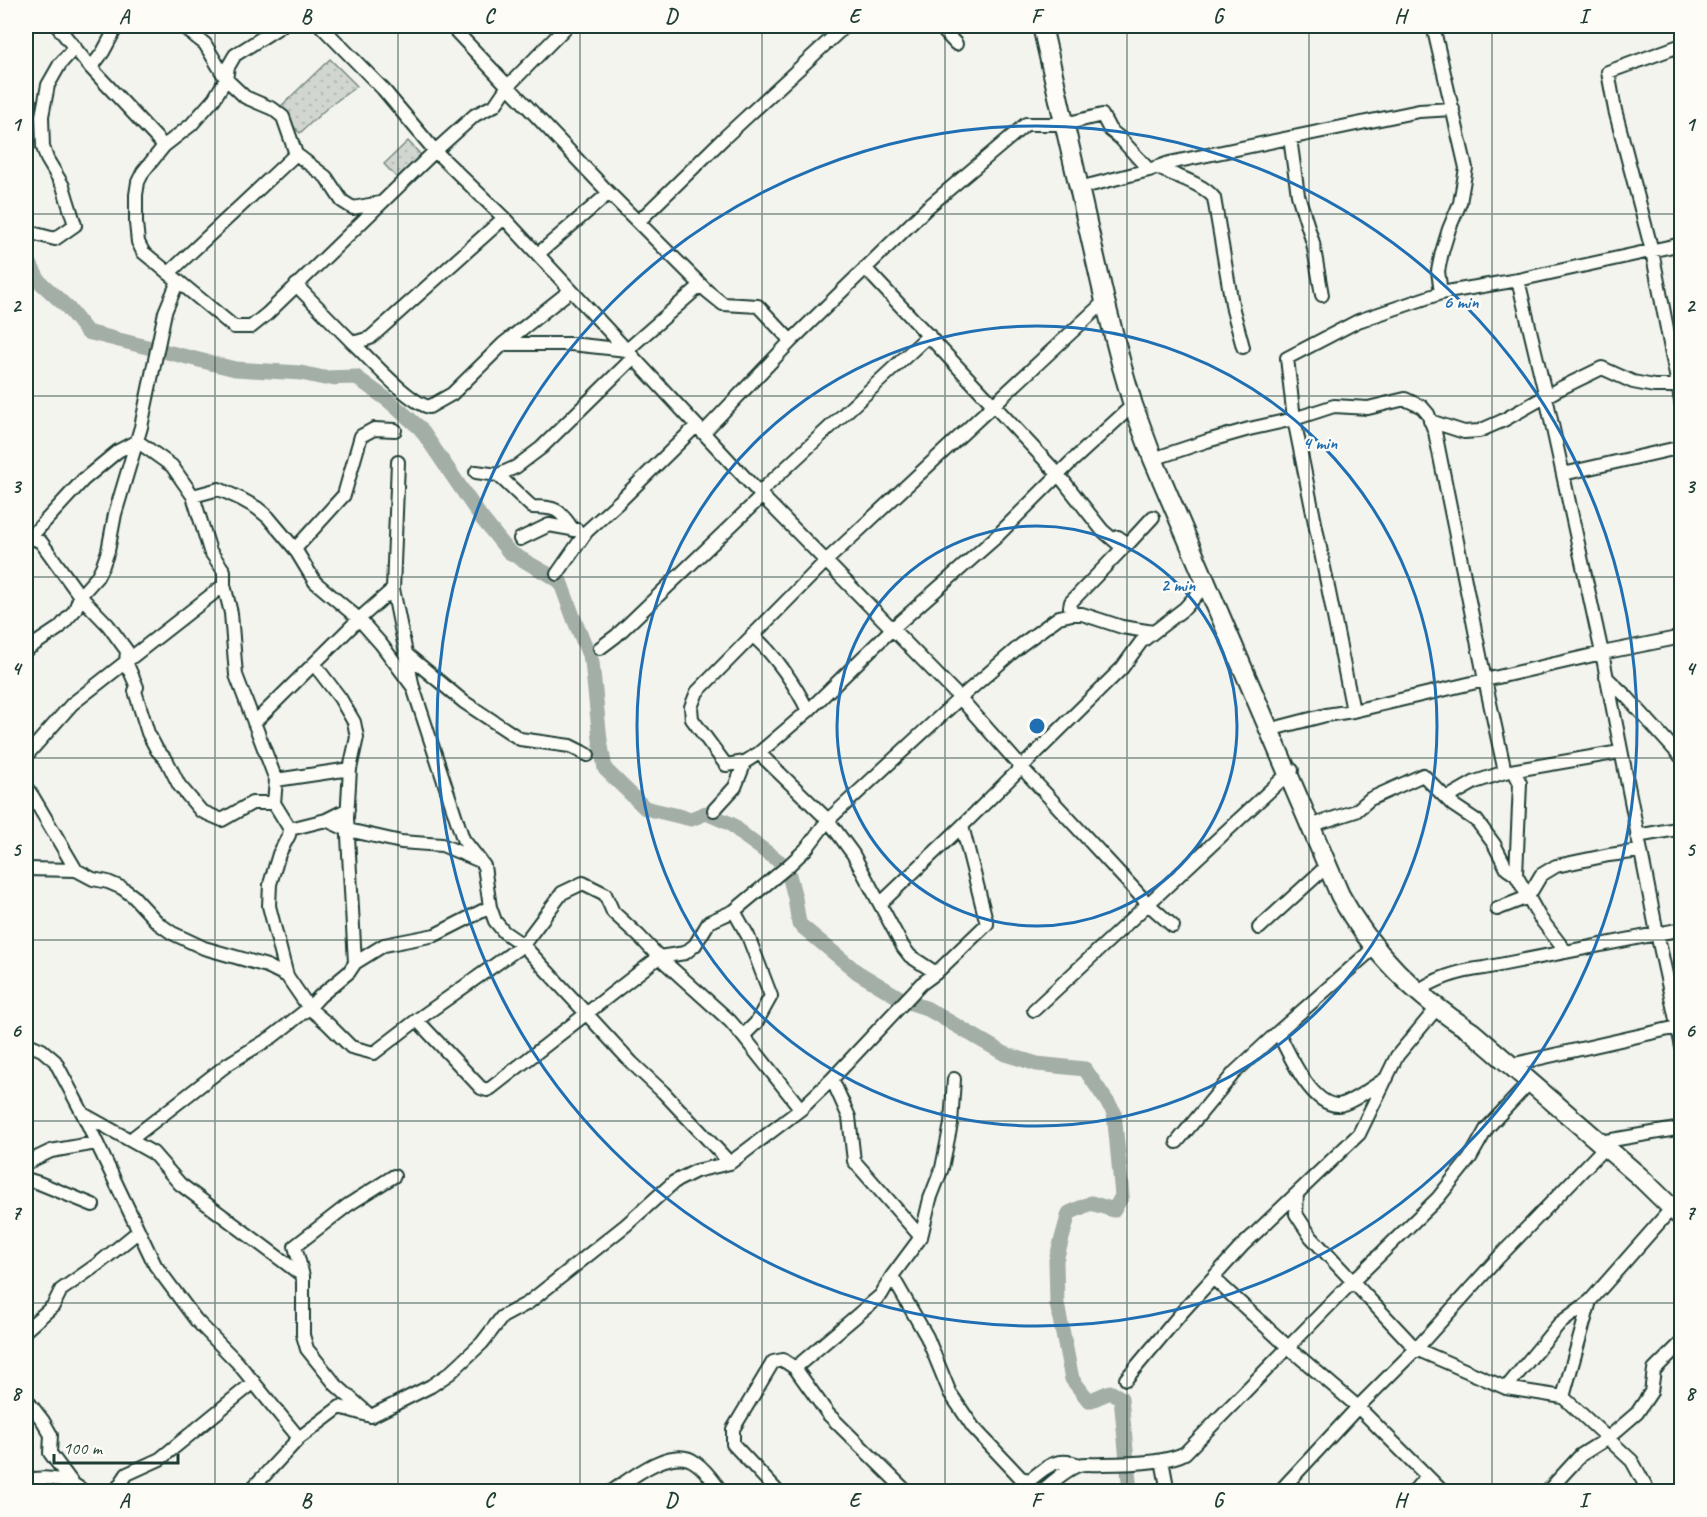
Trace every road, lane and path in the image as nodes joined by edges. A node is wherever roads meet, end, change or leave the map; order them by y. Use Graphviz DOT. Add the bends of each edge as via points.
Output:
graph roads {
  1 [pos="117,26"];
  2 [pos="182,26"];
  3 [pos="282,26"];
  4 [pos="321,26"];
  5 [pos="451,26"];
  6 [pos="567,26"];
  7 [pos="845,26"];
  8 [pos="939,26"];
  9 [pos="1042,26"];
  10 [pos="1052,26"];
  11 [pos="1433,26"];
  12 [pos="61,27"];
  13 [pos="956,44"];
  14 [pos="1682,45"];
  15 [pos="75,47"];
  16 [pos="91,68"];
  17 [pos="226,79"];
  18 [pos="508,86"];
  19 [pos="1453,109"];
  20 [pos="1069,123"];
  21 [pos="1290,138"];
  22 [pos="164,146"];
  23 [pos="435,151"];
  24 [pos="296,154"];
  25 [pos="1153,169"];
  26 [pos="1087,186"];
  27 [pos="609,193"];
  28 [pos="381,203"];
  29 [pos="504,218"];
  30 [pos="638,222"];
  31 [pos="26,241"];
  32 [pos="1682,244"];
  33 [pos="1652,251"];
  34 [pos="538,254"];
  35 [pos="865,268"];
  36 [pos="174,277"];
  37 [pos="1518,280"];
  38 [pos="296,285"];
  39 [pos="701,285"];
  40 [pos="571,290"];
  41 [pos="1441,293"];
  42 [pos="1322,295"];
  43 [pos="1105,301"];
  44 [pos="928,335"];
  45 [pos="791,341"];
  46 [pos="353,343"];
  47 [pos="503,344"];
  48 [pos="1243,347"];
  49 [pos="630,354"];
  50 [pos="1126,366"];
  51 [pos="1679,386"];
  52 [pos="1546,397"];
  53 [pos="993,404"];
  54 [pos="1133,405"];
  55 [pos="1682,406"];
  56 [pos="1294,419"];
  57 [pos="1430,421"];
  58 [pos="395,430"];
  59 [pos="700,430"];
  60 [pos="136,441"];
  61 [pos="1682,447"];
  62 [pos="1157,457"];
  63 [pos="398,462"];
  64 [pos="476,472"];
  65 [pos="1058,474"];
  66 [pos="1563,474"];
  67 [pos="498,475"];
  68 [pos="761,494"];
  69 [pos="193,496"];
  70 [pos="1082,506"];
  71 [pos="1153,517"];
  72 [pos="1185,522"];
  73 [pos="573,530"];
  74 [pos="587,531"];
  75 [pos="27,536"];
  76 [pos="520,539"];
  77 [pos="295,549"];
  78 [pos="827,560"];
  79 [pos="557,574"];
  80 [pos="1207,583"];
  81 [pos="224,585"];
  82 [pos="393,590"];
  83 [pos="80,596"];
  84 [pos="1072,614"];
  85 [pos="359,619"];
  86 [pos="893,628"];
  87 [pos="1153,632"];
  88 [pos="752,635"];
  89 [pos="1682,637"];
  90 [pos="28,645"];
  91 [pos="600,648"];
  92 [pos="405,653"];
  93 [pos="1602,653"];
  94 [pos="126,662"];
  95 [pos="315,663"];
  96 [pos="1606,677"];
  97 [pos="1485,680"];
  98 [pos="413,687"];
  99 [pos="960,698"];
  100 [pos="808,711"];
  101 [pos="1353,711"];
  102 [pos="254,723"];
  103 [pos="1276,728"];
  104 [pos="1620,752"];
  105 [pos="588,755"];
  106 [pos="26,756"];
  107 [pos="762,756"];
  108 [pos="1682,758"];
  109 [pos="745,762"];
  110 [pos="1022,768"];
  111 [pos="350,770"];
  112 [pos="1291,771"];
  113 [pos="1509,771"];
  114 [pos="276,780"];
  115 [pos="29,792"];
  116 [pos="1447,798"];
  117 [pos="274,803"];
  118 [pos="26,809"];
  119 [pos="348,809"];
  120 [pos="714,810"];
  121 [pos="326,820"];
  122 [pos="828,820"];
  123 [pos="1319,823"];
  124 [pos="962,826"];
  125 [pos="1682,828"];
  126 [pos="290,829"];
  127 [pos="348,830"];
  128 [pos="1637,836"];
  129 [pos="1640,851"];
  130 [pos="480,861"];
  131 [pos="1327,866"];
  132 [pos="26,868"];
  133 [pos="76,870"];
  134 [pos="1516,875"];
  135 [pos="1528,897"];
  136 [pos="1147,903"];
  137 [pos="880,904"];
  138 [pos="490,907"];
  139 [pos="1497,909"];
  140 [pos="734,911"];
  141 [pos="1173,926"];
  142 [pos="1259,928"];
  143 [pos="1682,929"];
  144 [pos="1657,933"];
  145 [pos="1377,944"];
  146 [pos="523,945"];
  147 [pos="1566,952"];
  148 [pos="659,957"];
  149 [pos="355,963"];
  150 [pos="936,973"];
  151 [pos="287,976"];
  152 [pos="1422,988"];
  153 [pos="309,1008"];
  154 [pos="1437,1008"];
  155 [pos="1034,1010"];
  156 [pos="586,1013"];
  157 [pos="417,1020"];
  158 [pos="1679,1027"];
  159 [pos="1278,1032"];
  160 [pos="1472,1032"];
  161 [pos="743,1036"];
  162 [pos="26,1043"];
  163 [pos="1682,1047"];
  164 [pos="1510,1065"];
  165 [pos="1387,1078"];
  166 [pos="832,1079"];
  167 [pos="954,1079"];
  168 [pos="1530,1082"];
  169 [pos="801,1109"];
  170 [pos="82,1114"];
  171 [pos="1682,1128"];
  172 [pos="130,1140"];
  173 [pos="1177,1142"];
  174 [pos="96,1143"];
  175 [pos="1602,1145"];
  176 [pos="26,1163"];
  177 [pos="730,1163"];
  178 [pos="394,1176"];
  179 [pos="26,1179"];
  180 [pos="1297,1194"];
  181 [pos="93,1205"];
  182 [pos="1678,1212"];
  183 [pos="138,1231"];
  184 [pos="921,1237"];
  185 [pos="303,1276"];
  186 [pos="892,1276"];
  187 [pos="1213,1278"];
  188 [pos="1353,1281"];
  189 [pos="1590,1301"];
  190 [pos="26,1330"];
  191 [pos="1682,1342"];
  192 [pos="1288,1347"];
  193 [pos="1416,1349"];
  194 [pos="795,1368"];
  195 [pos="1126,1379"];
  196 [pos="254,1382"];
  197 [pos="1506,1388"];
  198 [pos="1563,1397"];
  199 [pos="26,1399"];
  200 [pos="1358,1407"];
  201 [pos="371,1416"];
  202 [pos="299,1438"];
  203 [pos="1608,1438"];
  204 [pos="1162,1460"];
  205 [pos="1079,1465"];
  206 [pos="1426,1476"];
  207 [pos="26,1481"];
  208 [pos="73,1484"];
  209 [pos="85,1491"];
  210 [pos="115,1491"];
  211 [pos="249,1491"];
  212 [pos="611,1491"];
  213 [pos="722,1491"];
  214 [pos="778,1491"];
  215 [pos="907,1491"];
  216 [pos="1041,1491"];
  217 [pos="1168,1491"];
  218 [pos="1279,1491"];
  219 [pos="1413,1491"];
  220 [pos="1443,1491"];
  221 [pos="1547,1491"];
  222 [pos="1649,1491"];
  1 -- 16 [label="street"];
  2 -- 17 [label="street" via="205,44"];
  3 -- 17 [label="street" via="235,55"];
  4 -- 23 [label="street" via="383,89"];
  5 -- 18 [label="street"];
  6 -- 18 [label="street"];
  7 -- 30 [label="street"];
  8 -- 13 [label="street"];
  9 -- 20 [label="highway"];
  10 -- 20 [label="highway"];
  11 -- 19 [label="street"];
  12 -- 15 [label="street"];
  14 -- 33 [label="street" via="1608,72"];
  15 -- 16 [label="street"];
  15 -- 31 [label="street" via="48,85 42,116 43,147 63,186 75,225 55,239 32,233"];
  16 -- 22 [label="street"];
  17 -- 22 [label="street" via="191,125"];
  17 -- 24 [label="street" via="245,97 283,117"];
  18 -- 23 [label="street" via="495,105 475,115"];
  18 -- 27 [label="street"];
  19 -- 21 [label="street" via="1419,111"];
  19 -- 41 [label="street" via="1466,168 1460,203 1438,271"];
  20 -- 25 [label="street" via="1102,115 1110,130"];
  20 -- 26 [label="highway"];
  20 -- 35 [label="street" via="1026,124 928,207"];
  20 -- 43 [label="highway"];
  21 -- 25 [label="street"];
  21 -- 42 [label="street" via="1298,195 1313,243"];
  22 -- 36 [label="street" via="138,182 135,223 143,252"];
  23 -- 28 [label="street"];
  23 -- 29 [label="street"];
  24 -- 28 [label="street" via="326,177 342,201 353,208"];
  24 -- 36 [label="street"];
  25 -- 26 [label="street"];
  25 -- 48 [label="street" via="1201,187 1214,198"];
  26 -- 50 [label="highway"];
  27 -- 30 [label="street"];
  27 -- 34 [label="street"];
  28 -- 38 [label="street"];
  29 -- 34 [label="street"];
  29 -- 46 [label="street" via="370,338"];
  30 -- 39 [label="street"];
  32 -- 33 [label="street"];
  33 -- 37 [label="street"];
  33 -- 51 [label="street"];
  34 -- 40 [label="street"];
  35 -- 44 [label="street"];
  35 -- 45 [label="street"];
  36 -- 38 [label="street" via="234,327 251,327"];
  36 -- 60 [label="street"];
  37 -- 41 [label="street"];
  37 -- 52 [label="street"];
  38 -- 46 [label="street"];
  39 -- 45 [label="street" via="723,304 758,306"];
  39 -- 49 [label="street"];
  40 -- 47 [label="street"];
  40 -- 49 [label="street"];
  41 -- 56 [label="street" via="1358,321 1288,357"];
  43 -- 50 [label="highway"];
  43 -- 53 [label="street"];
  44 -- 53 [label="street"];
  44 -- 68 [label="street"];
  45 -- 59 [label="street"];
  46 -- 47 [label="street" via="408,395 429,407 453,394"];
  47 -- 49 [label="street" via="571,344"];
  49 -- 59 [label="street"];
  49 -- 67 [label="street" via="542,448"];
  50 -- 54 [label="highway"];
  50 -- 62 [label="highway"];
  51 -- 52 [label="street" via="1633,382 1602,368"];
  51 -- 55 [label="street"];
  52 -- 57 [label="street" via="1479,431 1464,432"];
  52 -- 66 [label="street"];
  53 -- 65 [label="street"];
  53 -- 78 [label="street"];
  54 -- 62 [label="highway"];
  54 -- 65 [label="street"];
  56 -- 57 [label="street" via="1334,406 1368,408 1405,399 1422,407"];
  56 -- 62 [label="street"];
  56 -- 101 [label="street"];
  57 -- 97 [label="street"];
  58 -- 77 [label="street" via="374,429 361,436 344,495"];
  59 -- 68 [label="street"];
  59 -- 74 [label="street"];
  60 -- 69 [label="street" via="172,466"];
  60 -- 75 [label="street" via="83,480"];
  60 -- 83 [label="street" via="103,565"];
  61 -- 66 [label="street"];
  62 -- 72 [label="highway"];
  63 -- 82 [label="street"];
  64 -- 67 [label="street"];
  65 -- 70 [label="street"];
  65 -- 86 [label="street" via="994,538"];
  66 -- 93 [label="street"];
  67 -- 73 [label="street" via="532,507 551,507 564,516"];
  68 -- 78 [label="street"];
  68 -- 91 [label="street"];
  69 -- 77 [label="street" via="219,489 241,499 268,518"];
  69 -- 81 [label="street" via="210,551 224,571"];
  70 -- 71 [label="street" via="1128,544"];
  70 -- 84 [label="street" via="1123,548 1071,602"];
  72 -- 80 [label="highway"];
  72 -- 103 [label="highway"];
  73 -- 74 [label="street"];
  73 -- 76 [label="street" via="549,525"];
  74 -- 79 [label="street"];
  75 -- 83 [label="street" via="41,542"];
  77 -- 85 [label="street" via="315,582"];
  78 -- 86 [label="street"];
  78 -- 88 [label="street"];
  80 -- 87 [label="street" via="1185,608"];
  80 -- 112 [label="highway" via="1269,730"];
  81 -- 94 [label="street"];
  81 -- 102 [label="street" via="231,613 236,675"];
  82 -- 85 [label="street"];
  82 -- 92 [label="street"];
  83 -- 90 [label="street" via="75,610 59,627"];
  83 -- 94 [label="street" via="122,642 127,651"];
  84 -- 87 [label="street"];
  84 -- 99 [label="street" via="1059,617 1021,645"];
  85 -- 95 [label="street"];
  85 -- 98 [label="street"];
  86 -- 99 [label="street"];
  86 -- 100 [label="street"];
  87 -- 110 [label="street"];
  88 -- 100 [label="street" via="799,692"];
  88 -- 109 [label="street" via="697,692 691,707 692,719 726,765"];
  89 -- 93 [label="street"];
  92 -- 98 [label="street"];
  92 -- 105 [label="street" via="464,702 520,739 570,746"];
  93 -- 96 [label="street"];
  93 -- 97 [label="street"];
  94 -- 106 [label="street" via="72,704"];
  94 -- 117 [label="street" via="137,687 135,692 148,733 179,785 201,811 222,820 252,803"];
  95 -- 102 [label="street"];
  95 -- 111 [label="street" via="354,722 357,737"];
  96 -- 104 [label="street"];
  96 -- 108 [label="street"];
  97 -- 101 [label="street"];
  97 -- 113 [label="street"];
  98 -- 130 [label="street" via="463,838"];
  99 -- 110 [label="street"];
  99 -- 122 [label="street"];
  100 -- 109 [label="street"];
  101 -- 103 [label="street"];
  102 -- 114 [label="street"];
  103 -- 112 [label="highway"];
  104 -- 113 [label="street"];
  104 -- 128 [label="street"];
  107 -- 122 [label="street"];
  109 -- 120 [label="street" via="735,787"];
  110 -- 124 [label="street"];
  110 -- 136 [label="street"];
  111 -- 114 [label="street"];
  111 -- 119 [label="street"];
  112 -- 123 [label="highway"];
  112 -- 131 [label="highway"];
  112 -- 136 [label="street"];
  113 -- 116 [label="street" via="1475,782"];
  113 -- 134 [label="street" via="1520,783"];
  114 -- 117 [label="street"];
  115 -- 118 [label="street"];
  115 -- 133 [label="street"];
  116 -- 123 [label="street" via="1423,776 1370,799 1356,812"];
  116 -- 134 [label="street" via="1477,821 1507,869"];
  117 -- 126 [label="street"];
  119 -- 121 [label="street"];
  119 -- 127 [label="street"];
  121 -- 126 [label="street"];
  121 -- 127 [label="street"];
  122 -- 137 [label="street" via="853,854"];
  122 -- 140 [label="street" via="806,849"];
  123 -- 145 [label="highway"];
  124 -- 137 [label="street"];
  124 -- 150 [label="street" via="987,924"];
  125 -- 128 [label="street"];
  126 -- 151 [label="street" via="270,884 269,906"];
  127 -- 130 [label="street" via="401,842 442,845"];
  127 -- 149 [label="street"];
  128 -- 129 [label="street"];
  129 -- 135 [label="street" via="1556,866 1541,875"];
  129 -- 144 [label="street"];
  130 -- 138 [label="street"];
  131 -- 142 [label="street"];
  131 -- 145 [label="highway" via="1359,929"];
  132 -- 133 [label="street"];
  133 -- 151 [label="street" via="122,888 172,933"];
  134 -- 135 [label="street"];
  135 -- 139 [label="street"];
  135 -- 147 [label="street"];
  136 -- 141 [label="street"];
  136 -- 155 [label="street"];
  137 -- 150 [label="street" via="910,956"];
  138 -- 146 [label="street" via="504,932"];
  138 -- 149 [label="street" via="435,935 384,945"];
  140 -- 148 [label="street" via="709,922 695,945 685,953"];
  140 -- 161 [label="street" via="771,996 756,1023"];
  143 -- 144 [label="street"];
  144 -- 147 [label="street"];
  144 -- 158 [label="street"];
  145 -- 152 [label="highway"];
  145 -- 159 [label="street"];
  146 -- 148 [label="street" via="562,893 583,883 604,894 613,912"];
  146 -- 156 [label="street"];
  146 -- 157 [label="street"];
  147 -- 152 [label="street" via="1465,970"];
  148 -- 156 [label="street"];
  148 -- 161 [label="street"];
  149 -- 153 [label="street"];
  150 -- 166 [label="street" via="904,1001"];
  151 -- 153 [label="street"];
  152 -- 154 [label="highway"];
  152 -- 160 [label="highway" via="1452,1005"];
  153 -- 157 [label="street" via="351,1047 374,1053"];
  153 -- 172 [label="street" via="228,1064"];
  154 -- 160 [label="highway"];
  154 -- 165 [label="street" via="1397,1056"];
  156 -- 157 [label="street" via="487,1090"];
  156 -- 177 [label="street"];
  158 -- 163 [label="street"];
  158 -- 164 [label="street"];
  159 -- 165 [label="street" via="1310,1089 1323,1101 1337,1105 1348,1102"];
  159 -- 173 [label="street" via="1234,1073"];
  160 -- 164 [label="highway"];
  161 -- 169 [label="street"];
  162 -- 170 [label="street" via="55,1061"];
  164 -- 168 [label="highway"];
  165 -- 180 [label="street" via="1359,1134"];
  166 -- 169 [label="street"];
  166 -- 184 [label="street" via="849,1117 854,1161"];
  167 -- 184 [label="street" via="951,1124 942,1168"];
  168 -- 175 [label="highway"];
  168 -- 188 [label="street" via="1487,1128 1470,1158 1438,1198"];
  169 -- 177 [label="street"];
  170 -- 172 [label="street"];
  170 -- 174 [label="street"];
  171 -- 175 [label="street"];
  172 -- 185 [label="street" via="153,1153 180,1184"];
  174 -- 176 [label="street" via="51,1151"];
  174 -- 183 [label="street"];
  175 -- 182 [label="highway"];
  175 -- 193 [label="street"];
  177 -- 201 [label="street" via="696,1171 674,1182 528,1303 502,1317 450,1374"];
  178 -- 185 [label="street" via="348,1205 296,1246"];
  179 -- 181 [label="street"];
  180 -- 187 [label="street"];
  180 -- 188 [label="street" via="1296,1215"];
  182 -- 189 [label="street"];
  183 -- 190 [label="street" via="61,1290 53,1306"];
  183 -- 196 [label="street" via="155,1265 196,1320"];
  184 -- 186 [label="street"];
  185 -- 201 [label="street" via="303,1335 307,1348 336,1385"];
  186 -- 194 [label="street" via="881,1295"];
  186 -- 205 [label="street" via="927,1337 950,1393 973,1427 1021,1478 1030,1480 1050,1464"];
  187 -- 192 [label="street"];
  187 -- 195 [label="street"];
  188 -- 192 [label="street"];
  188 -- 193 [label="street"];
  189 -- 197 [label="street" via="1559,1324"];
  189 -- 198 [label="street"];
  191 -- 203 [label="street" via="1654,1370 1651,1392 1637,1413"];
  192 -- 200 [label="street"];
  192 -- 204 [label="street" via="1185,1453"];
  193 -- 197 [label="street"];
  193 -- 200 [label="street"];
  194 -- 214 [label="street" via="783,1360 773,1362 733,1429 733,1444"];
  194 -- 215 [label="street" via="828,1414"];
  196 -- 202 [label="street"];
  196 -- 210 [label="street" via="160,1459 127,1474"];
  197 -- 198 [label="street"];
  198 -- 203 [label="street"];
  199 -- 208 [label="street" via="51,1436 50,1453"];
  200 -- 206 [label="street"];
  200 -- 218 [label="street"];
  201 -- 202 [label="street" via="340,1407"];
  202 -- 211 [label="street"];
  203 -- 221 [label="street" via="1581,1455"];
  203 -- 222 [label="street" via="1632,1461"];
  204 -- 205 [label="street"];
  204 -- 217 [label="street"];
  205 -- 216 [label="street" via="1056,1477"];
  206 -- 219 [label="street"];
  206 -- 220 [label="street"];
  207 -- 208 [label="street" via="59,1479"];
  208 -- 209 [label="street"];
  212 -- 213 [label="street" via="661,1461 681,1456 696,1462"];
}
